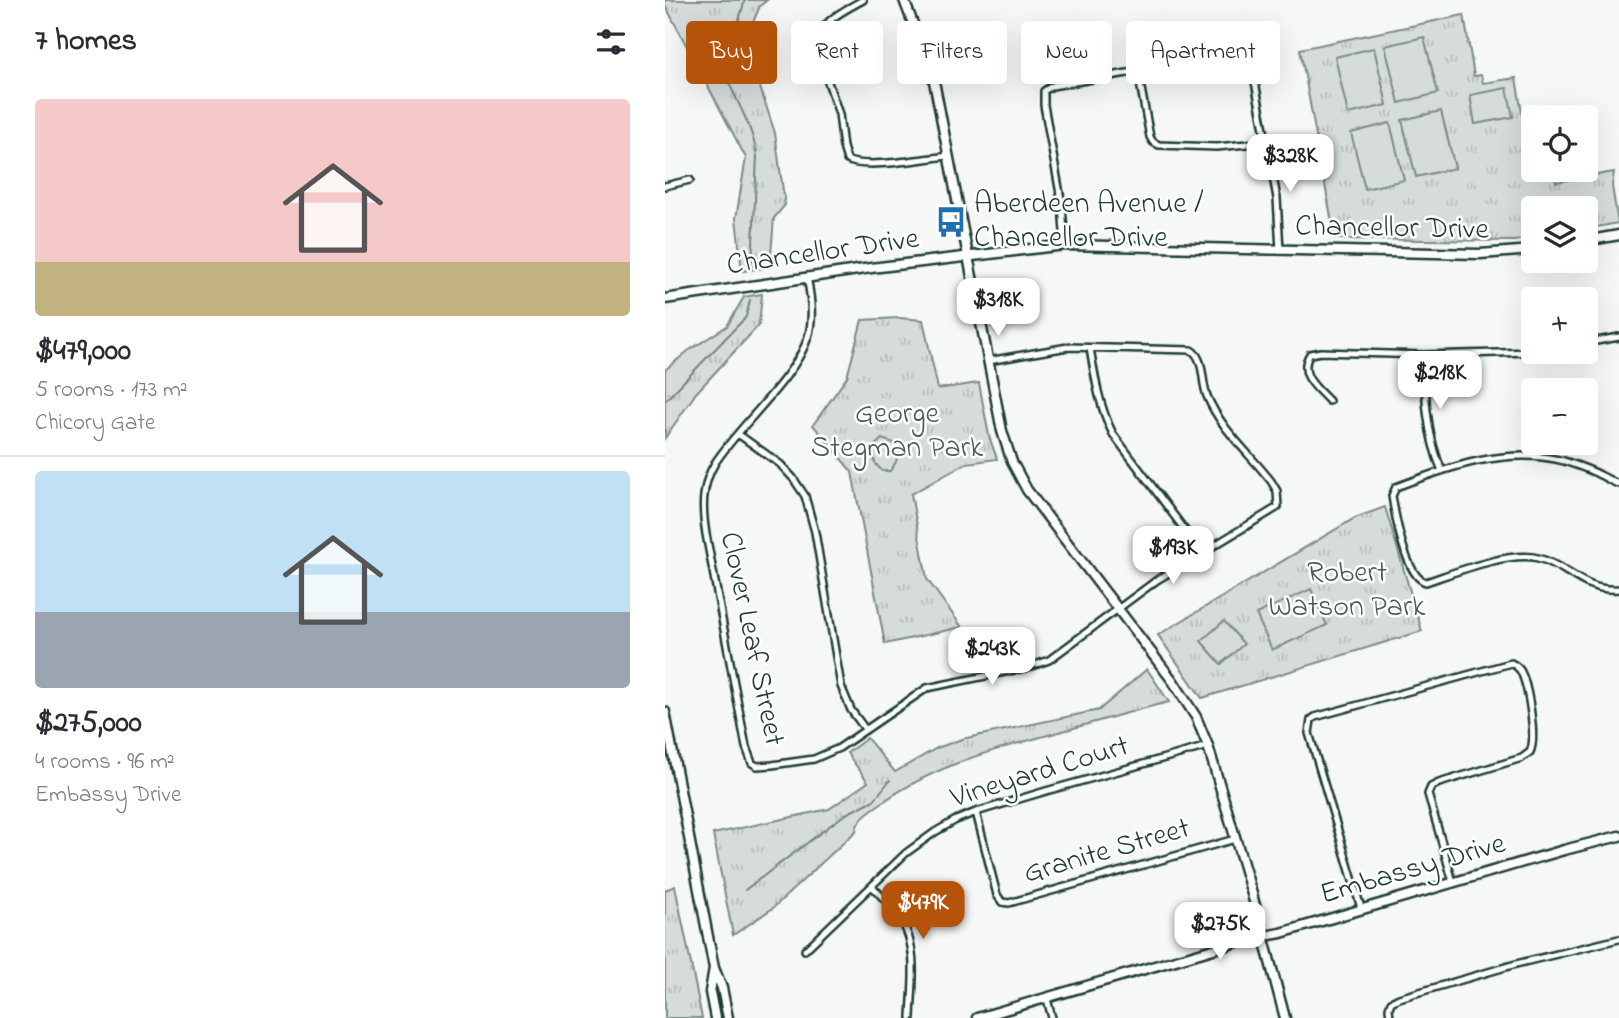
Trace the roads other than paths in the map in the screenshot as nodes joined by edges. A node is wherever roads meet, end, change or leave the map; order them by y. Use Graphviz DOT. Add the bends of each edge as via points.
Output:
graph roads {
  1 [pos="863,0"];
  2 [pos="904,0"];
  3 [pos="1126,74"];
  4 [pos="1140,84"];
  5 [pos="1256,84"];
  6 [pos="1267,142"];
  7 [pos="949,156"];
  8 [pos="690,180"];
  9 [pos="665,186"];
  10 [pos="1619,235"];
  11 [pos="1598,239"];
  12 [pos="1065,245"];
  13 [pos="1280,250"];
  14 [pos="1521,251"];
  15 [pos="968,256"];
  16 [pos="807,277"];
  17 [pos="665,299"];
  18 [pos="1619,337"];
  19 [pos="1598,341"];
  20 [pos="1090,348"];
  21 [pos="1521,352"];
  22 [pos="1424,355"];
  23 [pos="988,361"];
  24 [pos="1329,401"];
  25 [pos="738,433"];
  26 [pos="1442,471"];
  27 [pos="1619,484"];
  28 [pos="1202,553"];
  29 [pos="1619,589"];
  30 [pos="1117,609"];
  31 [pos="665,712"];
  32 [pos="865,729"];
  33 [pos="1208,746"];
  34 [pos="976,812"];
  35 [pos="1619,836"];
  36 [pos="1235,839"];
  37 [pos="1453,881"];
  38 [pos="872,887"];
  39 [pos="1361,908"];
  40 [pos="1263,936"];
  41 [pos="1619,939"];
  42 [pos="805,950"];
  43 [pos="714,968"];
  44 [pos="1047,999"];
  45 [pos="715,1018"];
  46 [pos="728,1018"];
  47 [pos="911,1018"];
  48 [pos="977,1018"];
  49 [pos="1052,1018"];
  50 [pos="1285,1018"];
  51 [pos="1390,1018"];
  1 -- 7 [label="street" via="828,23 815,47 839,114 846,160 872,165"];
  2 -- 7 [label="street" via="933,76"];
  3 -- 12 [label="street" via="1044,91"];
  4 -- 6 [label="street" via="1153,142 1217,147"];
  5 -- 6 [label="street"];
  6 -- 13 [label="street"];
  7 -- 15 [label="street"];
  8 -- 9 [label="street"];
  10 -- 11 [label="street"];
  12 -- 13 [label="street, Chancellor Drive"];
  12 -- 15 [label="street, Chancellor Drive"];
  13 -- 14 [label="street, Chancellor Drive"];
  15 -- 16 [label="street, Chancellor Drive"];
  15 -- 23 [label="street"];
  16 -- 17 [label="street, Chancellor Drive"];
  16 -- 25 [label="street, Clover Leaf Street" via="809,336 786,375"];
  18 -- 19 [label="street"];
  20 -- 23 [label="street" via="1068,347"];
  20 -- 28 [label="street" via="1097,392 1113,434"];
  20 -- 28 [label="street, Clover Leaf Street" via="1196,353 1202,384 1215,413 1277,491 1278,507 1272,512"];
  21 -- 22 [label="street"];
  22 -- 24 [label="street" via="1310,354 1307,377"];
  22 -- 26 [label="street" via="1429,429"];
  23 -- 30 [label="street" via="1015,470"];
  25 -- 32 [label="street" via="780,464 805,496 841,686"];
  25 -- 32 [label="street, Clover Leaf Street" via="711,470 702,509 749,758 758,766 814,759"];
  26 -- 27 [label="street" via="1497,457 1533,456 1566,462"];
  26 -- 29 [label="street" via="1396,487 1392,496 1407,556 1420,580 1499,559 1526,557 1550,562 1591,586"];
  28 -- 30 [label="street, Clover Leaf Street"];
  30 -- 32 [label="street, Clover Leaf Street" via="1049,660 927,688"];
  30 -- 33 [label="street" via="1181,692"];
  31 -- 43 [label="street"];
  33 -- 34 [label="street, Vineyard Court"];
  33 -- 36 [label="street"];
  34 -- 36 [label="street, Granite Street" via="997,895 1009,903"];
  34 -- 38 [label="street, Vineyard Court" via="924,839"];
  35 -- 37 [label="street, Embassy Drive"];
  36 -- 40 [label="street"];
  37 -- 39 [label="street, Embassy Drive"];
  37 -- 39 [label="street" via="1428,794 1439,783 1530,752 1533,738 1524,684 1519,669 1511,663 1311,720 1309,733"];
  38 -- 42 [label="street, Vineyard Court"];
  38 -- 47 [label="street" via="900,918 909,939"];
  39 -- 40 [label="street, Embassy Drive"];
  40 -- 44 [label="street, Embassy Drive"];
  40 -- 50 [label="street"];
  41 -- 51 [label="street" via="1399,998 1391,1002"];
  43 -- 45 [label="street" via="710,992"];
  43 -- 46 [label="street"];
  44 -- 48 [label="street, Embassy Drive"];
  44 -- 49 [label="street"];
}
